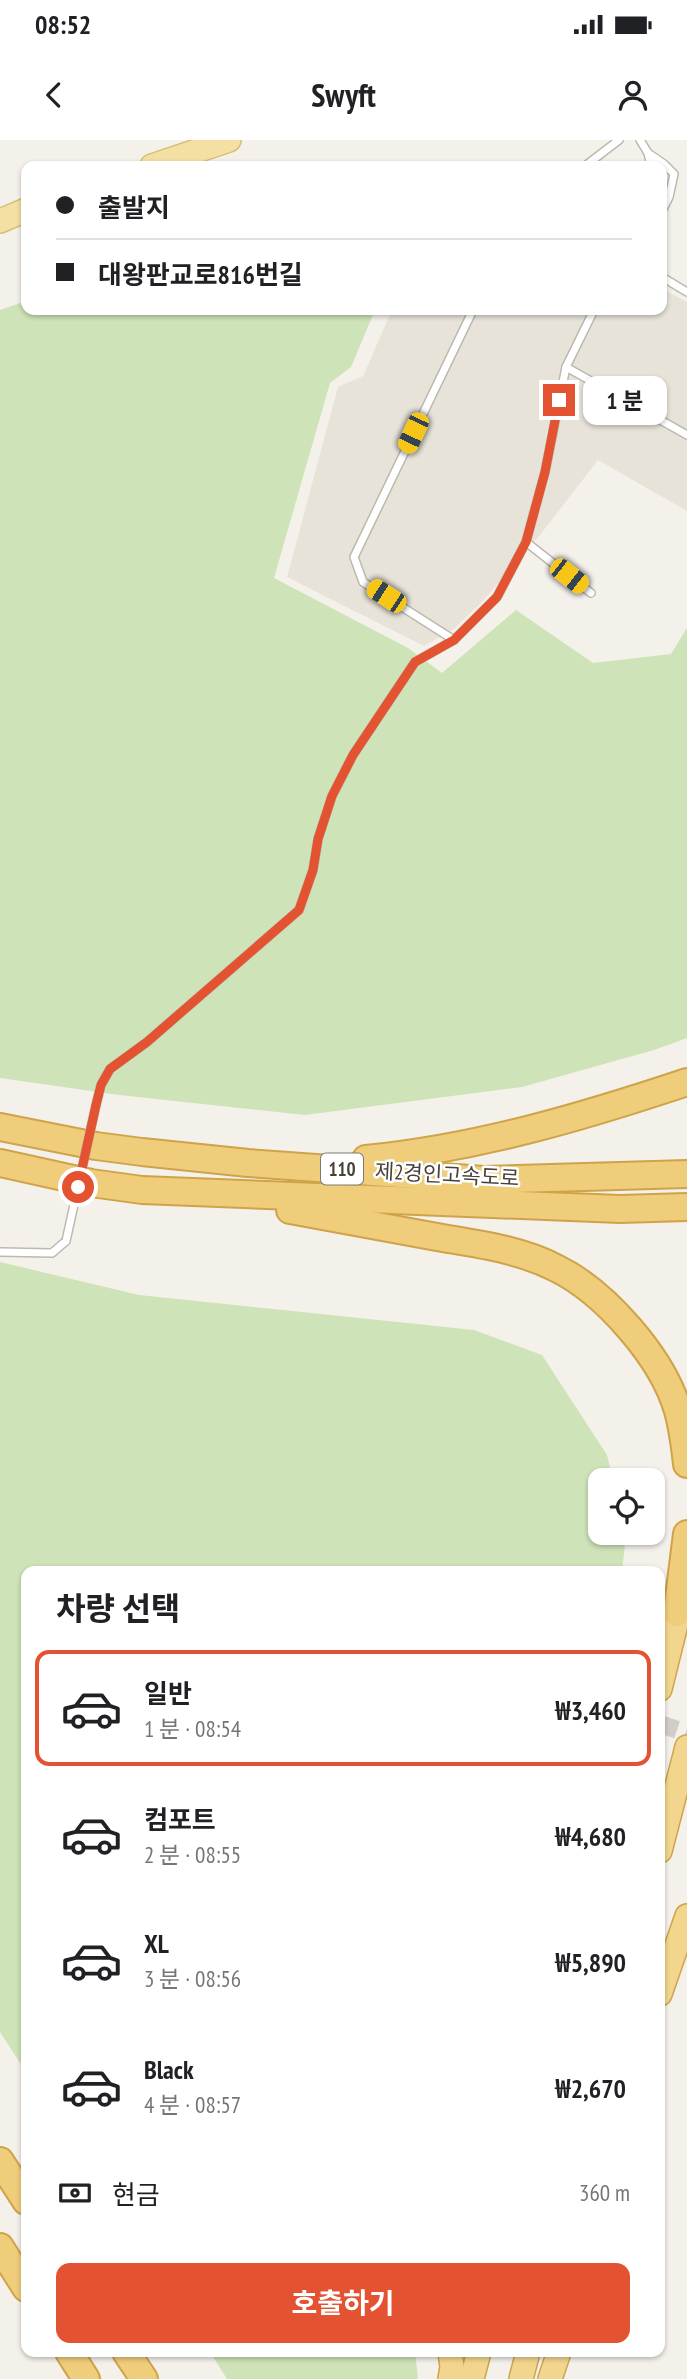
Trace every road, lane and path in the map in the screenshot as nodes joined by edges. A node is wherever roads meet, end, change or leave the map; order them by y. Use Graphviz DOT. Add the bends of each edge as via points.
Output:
graph roads {
  1 [pos="229,140"];
  2 [pos="619,140"];
  3 [pos="640,140"];
  4 [pos="648,153"];
  5 [pos="167,161"];
  6 [pos="592,161"];
  7 [pos="650,161"];
  8 [pos="660,161"];
  9 [pos="667,167"];
  10 [pos="667,201"];
  11 [pos="21,211"];
  12 [pos="0,221"];
  13 [pos="667,280"];
  14 [pos="687,292"];
  15 [pos="470,315"];
  16 [pos="592,315"];
  17 [pos="566,367"];
  18 [pos="687,435"];
  19 [pos="526,542"];
  20 [pos="591,593"];
  21 [pos="454,640"];
  22 [pos="687,1082"];
  23 [pos="0,1127"];
  24 [pos="0,1163"];
  25 [pos="248,1163"];
  26 [pos="687,1174"];
  27 [pos="195,1193"];
  28 [pos="687,1207"];
  29 [pos="0,1252"];
  30 [pos="687,1464"];
  31 [pos="687,1534"];
  32 [pos="687,1583"];
  33 [pos="677,1613"];
  34 [pos="665,1667"];
  35 [pos="687,1747"];
  36 [pos="665,1832"];
  37 [pos="687,1916"];
  38 [pos="665,1980"];
  39 [pos="0,2161"];
  40 [pos="21,2193"];
  41 [pos="0,2248"];
  42 [pos="21,2280"];
  43 [pos="71,2357"];
  44 [pos="129,2357"];
  45 [pos="451,2357"];
  46 [pos="478,2357"];
  47 [pos="527,2357"];
  48 [pos="557,2357"];
  49 [pos="86,2379"];
  50 [pos="144,2379"];
  51 [pos="450,2379"];
  52 [pos="472,2379"];
  53 [pos="521,2379"];
  54 [pos="550,2379"];
  1 -- 5 [label="main road"];
  2 -- 6 [label="lane"];
  3 -- 4 [label="lane"];
  4 -- 7 [label="lane"];
  4 -- 8 [label="lane"];
  9 -- 10 [label="lane" via="674,174"];
  11 -- 12 [label="main road"];
  13 -- 14 [label="lane"];
  15 -- 21 [label="lane" via="354,557 363,582"];
  16 -- 17 [label="lane"];
  17 -- 18 [label="lane"];
  17 -- 19 [label="lane"];
  19 -- 20 [label="lane"];
  19 -- 21 [label="lane" via="497,597"];
  21 -- 29 [label="lane, bridge" via="415,662 353,755 332,796 299,910 110,1069 101,1085 66,1241 52,1253"];
  22 -- 25 [label="highway" via="606,1109 468,1144 368,1159"];
  23 -- 25 [label="highway, 제2경인고속도로 / 110" via="96,1146"];
  24 -- 27 [label="highway, 제2경인고속도로 / 110" via="91,1183"];
  25 -- 26 [label="highway, 제2경인고속도로 / 110" via="484,1180"];
  27 -- 28 [label="highway, 제2경인고속도로 / 110" via="620,1209"];
  27 -- 30 [label="highway" via="501,1248 556,1268 610,1309 651,1357 678,1409"];
  31 -- 33 [label="highway"];
  32 -- 33 [label="highway"];
  33 -- 34 [label="highway"];
  35 -- 36 [label="highway"];
  37 -- 38 [label="highway"];
  39 -- 40 [label="highway"];
  41 -- 42 [label="highway"];
  43 -- 49 [label="highway"];
  44 -- 50 [label="highway"];
  45 -- 51 [label="highway"];
  46 -- 52 [label="highway"];
  47 -- 53 [label="highway"];
  48 -- 54 [label="highway"];
}
